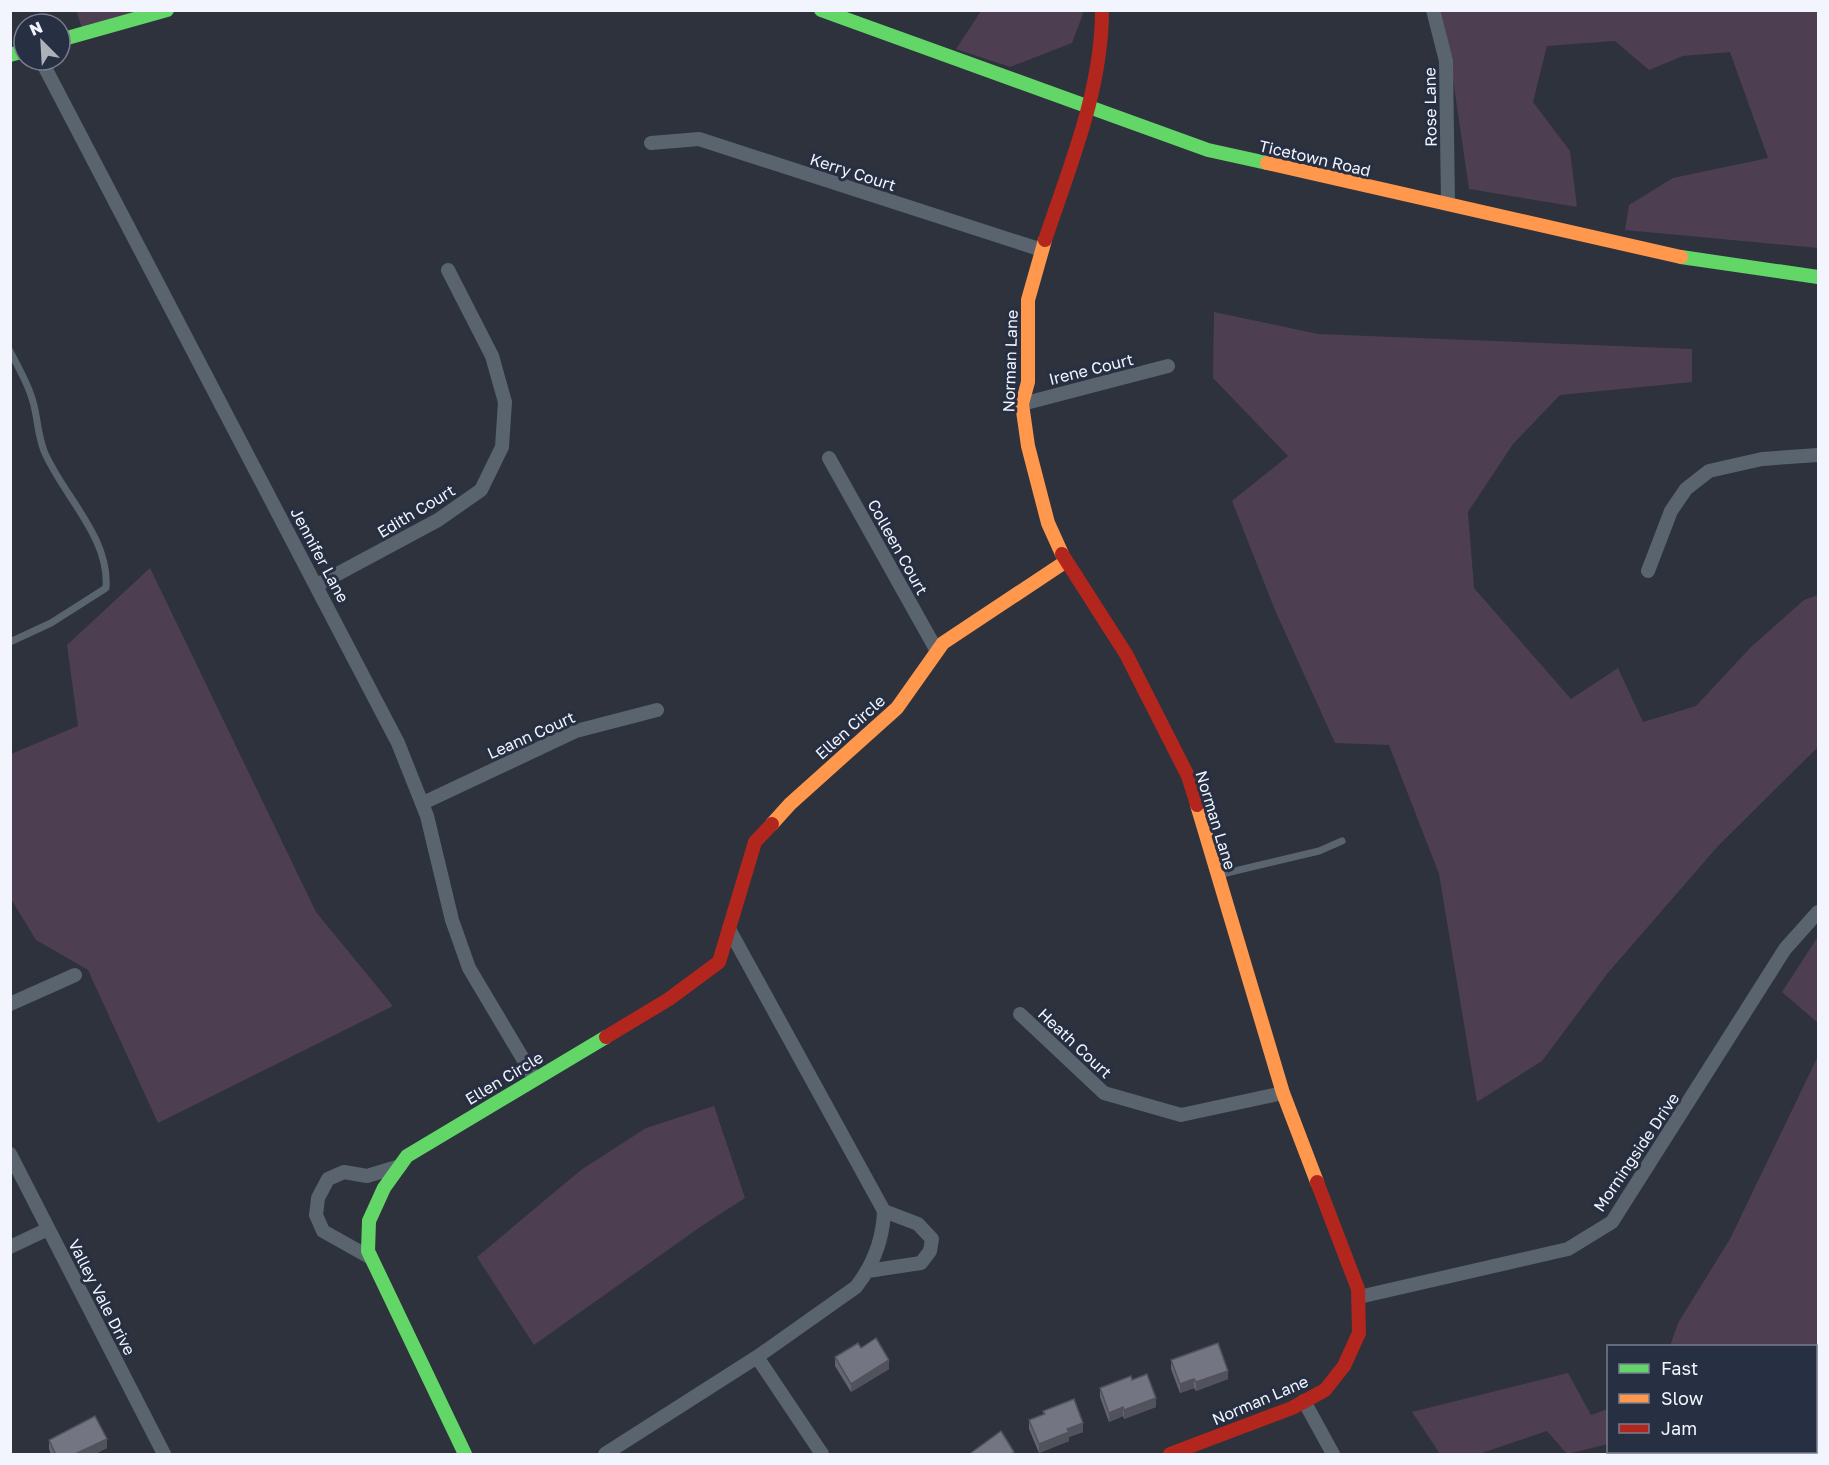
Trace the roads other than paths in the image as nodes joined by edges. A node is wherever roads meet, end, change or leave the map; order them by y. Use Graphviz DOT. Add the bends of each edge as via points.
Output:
graph roads {
  1 [pos="167,10"];
  2 [pos="821,10"];
  3 [pos="1102,10"];
  4 [pos="1433,10"];
  5 [pos="72,37"];
  6 [pos="47,72"];
  7 [pos="1090,106"];
  8 [pos="651,143"];
  9 [pos="1448,204"];
  10 [pos="1042,250"];
  11 [pos="448,270"];
  12 [pos="1818,277"];
  13 [pos="10,351"];
  14 [pos="1168,366"];
  15 [pos="1022,404"];
  16 [pos="1818,455"];
  17 [pos="830,458"];
  18 [pos="1065,562"];
  19 [pos="1648,571"];
  20 [pos="317,585"];
  21 [pos="10,642"];
  22 [pos="937,651"];
  23 [pos="657,710"];
  24 [pos="423,803"];
  25 [pos="1342,841"];
  26 [pos="1216,876"];
  27 [pos="1818,912"];
  28 [pos="729,928"];
  29 [pos="75,975"];
  30 [pos="10,1004"];
  31 [pos="1020,1014"];
  32 [pos="535,1078"];
  33 [pos="1283,1093"];
  34 [pos="10,1155"];
  35 [pos="400,1166"];
  36 [pos="884,1211"];
  37 [pos="48,1229"];
  38 [pos="10,1247"];
  39 [pos="370,1258"];
  40 [pos="868,1271"];
  41 [pos="1359,1297"];
  42 [pos="757,1357"];
  43 [pos="1304,1401"];
  44 [pos="164,1455"];
  45 [pos="465,1455"];
  46 [pos="605,1455"];
  47 [pos="822,1455"];
  48 [pos="1170,1455"];
  49 [pos="1333,1455"];
  1 -- 5 [label="street"];
  2 -- 7 [label="street, Ticetown Road"];
  3 -- 7 [label="street, Norman Lane" via="1102,41"];
  4 -- 9 [label="street, Rose Lane" via="1446,61"];
  6 -- 20 [label="street, Jennifer Lane"];
  7 -- 9 [label="street, Ticetown Road" via="1208,150"];
  7 -- 10 [label="street, Norman Lane"];
  8 -- 10 [label="street, Kerry Court" via="699,139"];
  9 -- 12 [label="street, Ticetown Road" via="1703,262"];
  10 -- 15 [label="street, Norman Lane" via="1028,300 1028,382"];
  11 -- 20 [label="street, Edith Court" via="492,356 505,402 502,447 481,490 438,520"];
  13 -- 21 [label="lane" via="33,402 35,425 45,453 92,534 107,571 106,588 90,600"];
  14 -- 15 [label="street, Irene Court"];
  15 -- 18 [label="street, Norman Lane" via="1036,482"];
  16 -- 19 [label="street" via="1762,459 1709,471 1686,489 1671,511"];
  17 -- 22 [label="street, Colleen Court"];
  18 -- 22 [label="street, Ellen Circle"];
  18 -- 26 [label="street, Norman Lane" via="1126,654 1188,776"];
  20 -- 24 [label="street, Jennifer Lane" via="398,743"];
  22 -- 28 [label="street, Ellen Circle" via="897,708 790,804 755,842"];
  23 -- 24 [label="street, Leann Court" via="576,731"];
  24 -- 32 [label="street, Jennifer Lane" via="452,920 469,968"];
  25 -- 26 [label="lane" via="1319,852"];
  26 -- 33 [label="street, Norman Lane"];
  27 -- 41 [label="street, Morningside Drive" via="1785,949 1612,1222 1568,1249"];
  28 -- 32 [label="street, Ellen Circle" via="719,962 669,999"];
  28 -- 36 [label="street"];
  29 -- 30 [label="street"];
  31 -- 33 [label="street, Heath Court" via="1104,1093 1181,1114"];
  32 -- 35 [label="street, Ellen Circle" via="407,1156"];
  33 -- 41 [label="street, Norman Lane"];
  34 -- 37 [label="street, Valley Vale Drive"];
  35 -- 39 [label="street, Ellen Circle" via="384,1188 369,1221"];
  35 -- 39 [label="street, Ellen Circle" via="367,1176 344,1172 328,1179 318,1198 316,1215 323,1231"];
  36 -- 40 [label="street" via="883,1230"];
  36 -- 40 [label="street" via="918,1224 932,1239 930,1251 921,1263"];
  37 -- 38 [label="street"];
  37 -- 44 [label="street, Valley Vale Drive"];
  39 -- 45 [label="street, Ellen Circle"];
  40 -- 42 [label="street" via="856,1287"];
  41 -- 43 [label="street, Norman Lane" via="1359,1333 1344,1366 1325,1390"];
  42 -- 46 [label="street"];
  42 -- 47 [label="street"];
  43 -- 48 [label="street, Norman Lane"];
  43 -- 49 [label="street"];
}
